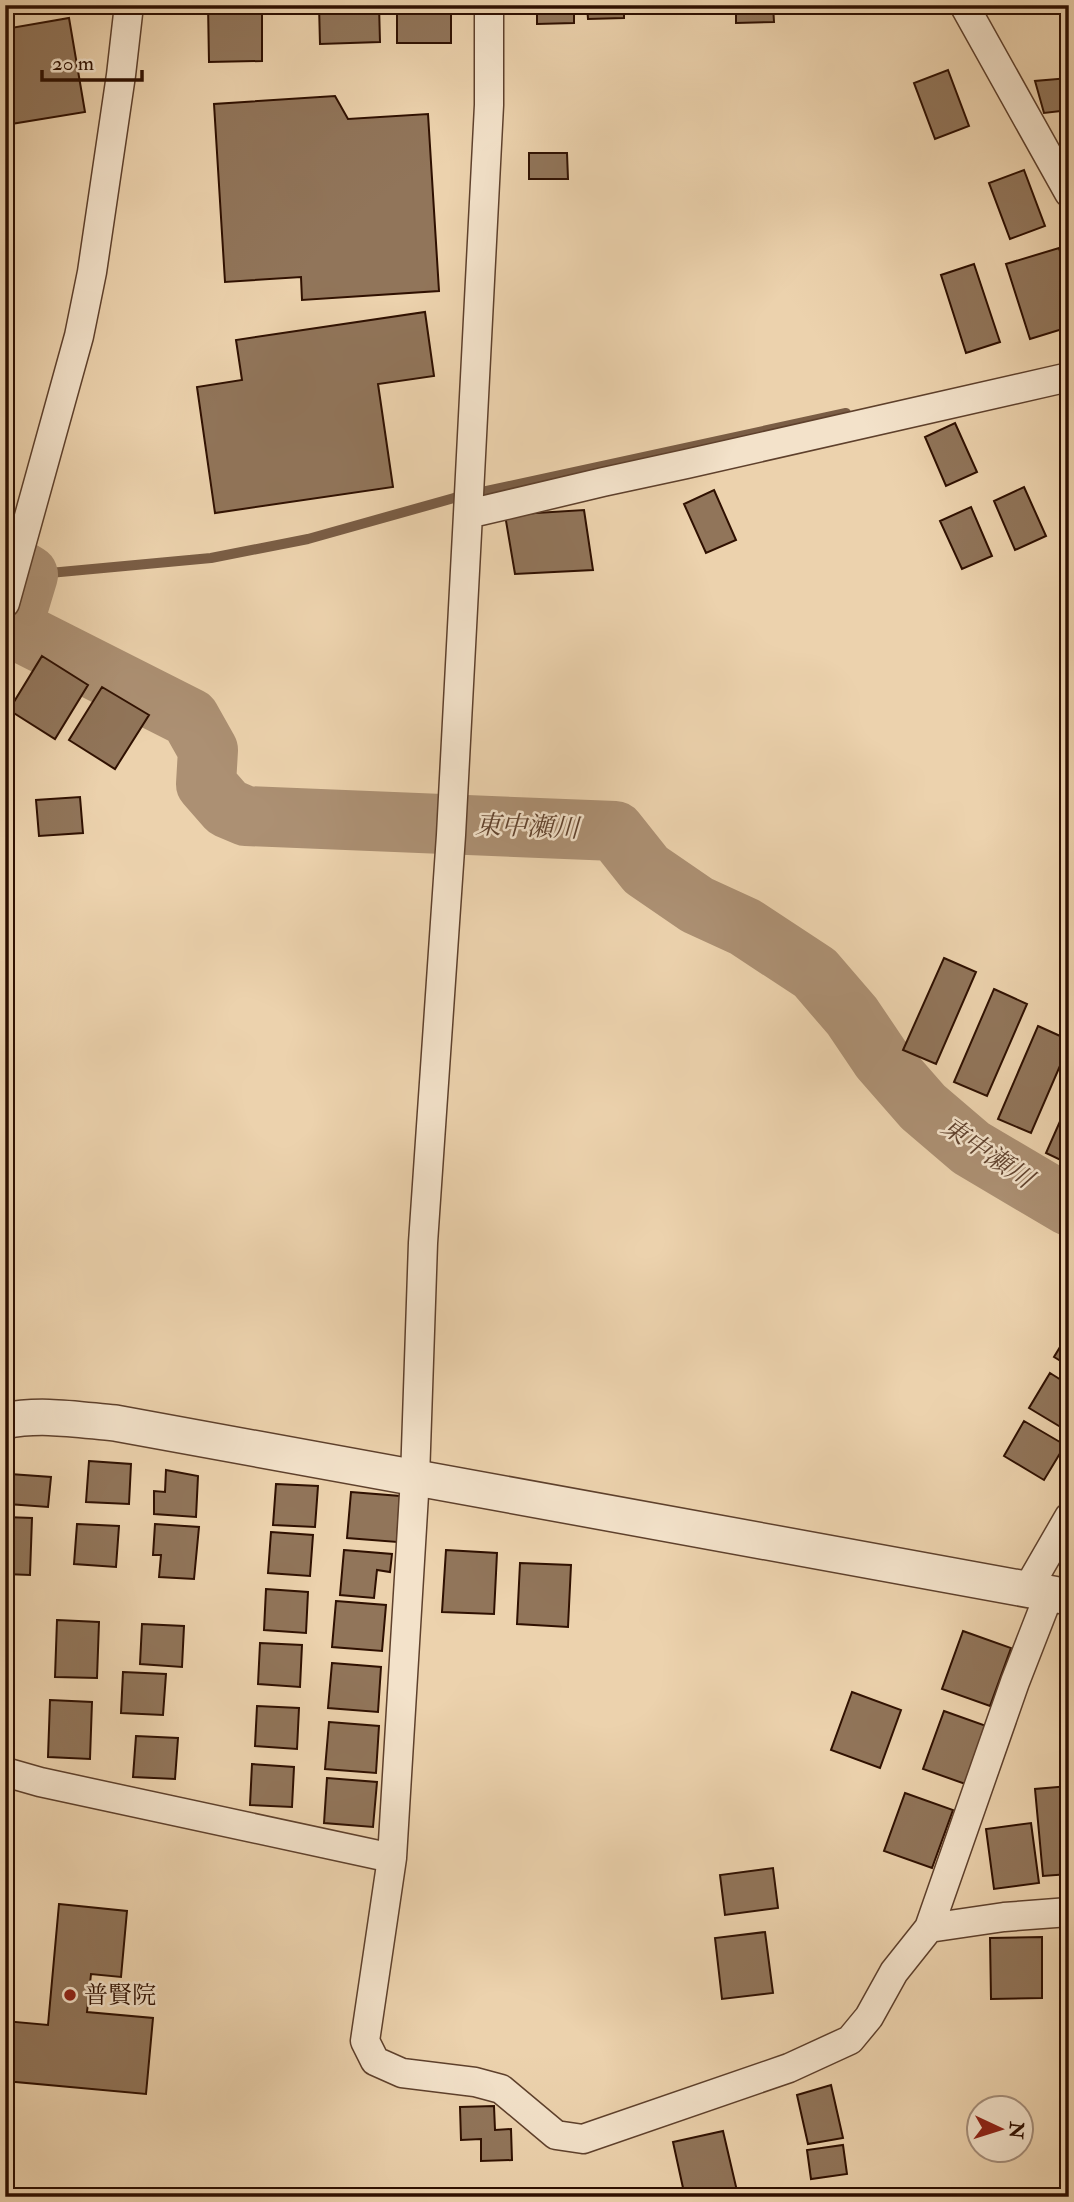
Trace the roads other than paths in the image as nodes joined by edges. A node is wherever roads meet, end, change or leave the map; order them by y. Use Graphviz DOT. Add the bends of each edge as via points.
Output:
graph roads {
  1 [pos="129,5"];
  2 [pos="489,5"];
  3 [pos="964,5"];
  4 [pos="1069,193"];
  5 [pos="1069,377"];
  6 [pos="468,500"];
  7 [pos="12,580"];
  8 [pos="5,1421"];
  9 [pos="415,1478"];
  10 [pos="1069,1517"];
  11 [pos="1049,1592"];
  12 [pos="5,1772"];
  13 [pos="392,1858"];
  14 [pos="1069,1912"];
  15 [pos="929,1928"];
  1 -- 7 [label="street" via="79,336"];
  2 -- 6 [label="street" via="489,105"];
  3 -- 4 [label="street"];
  5 -- 6 [label="street" via="603,482"];
  6 -- 9 [label="street" via="423,1242"];
  8 -- 9 [label="street" via="115,1423"];
  9 -- 11 [label="street"];
  9 -- 13 [label="street"];
  10 -- 11 [label="street"];
  11 -- 15 [label="street"];
  12 -- 13 [label="street"];
  13 -- 15 [label="street" via="365,2041 375,2061 402,2073 501,2090 556,2136 583,2139 789,2068 850,2040"];
  14 -- 15 [label="street"];
}
